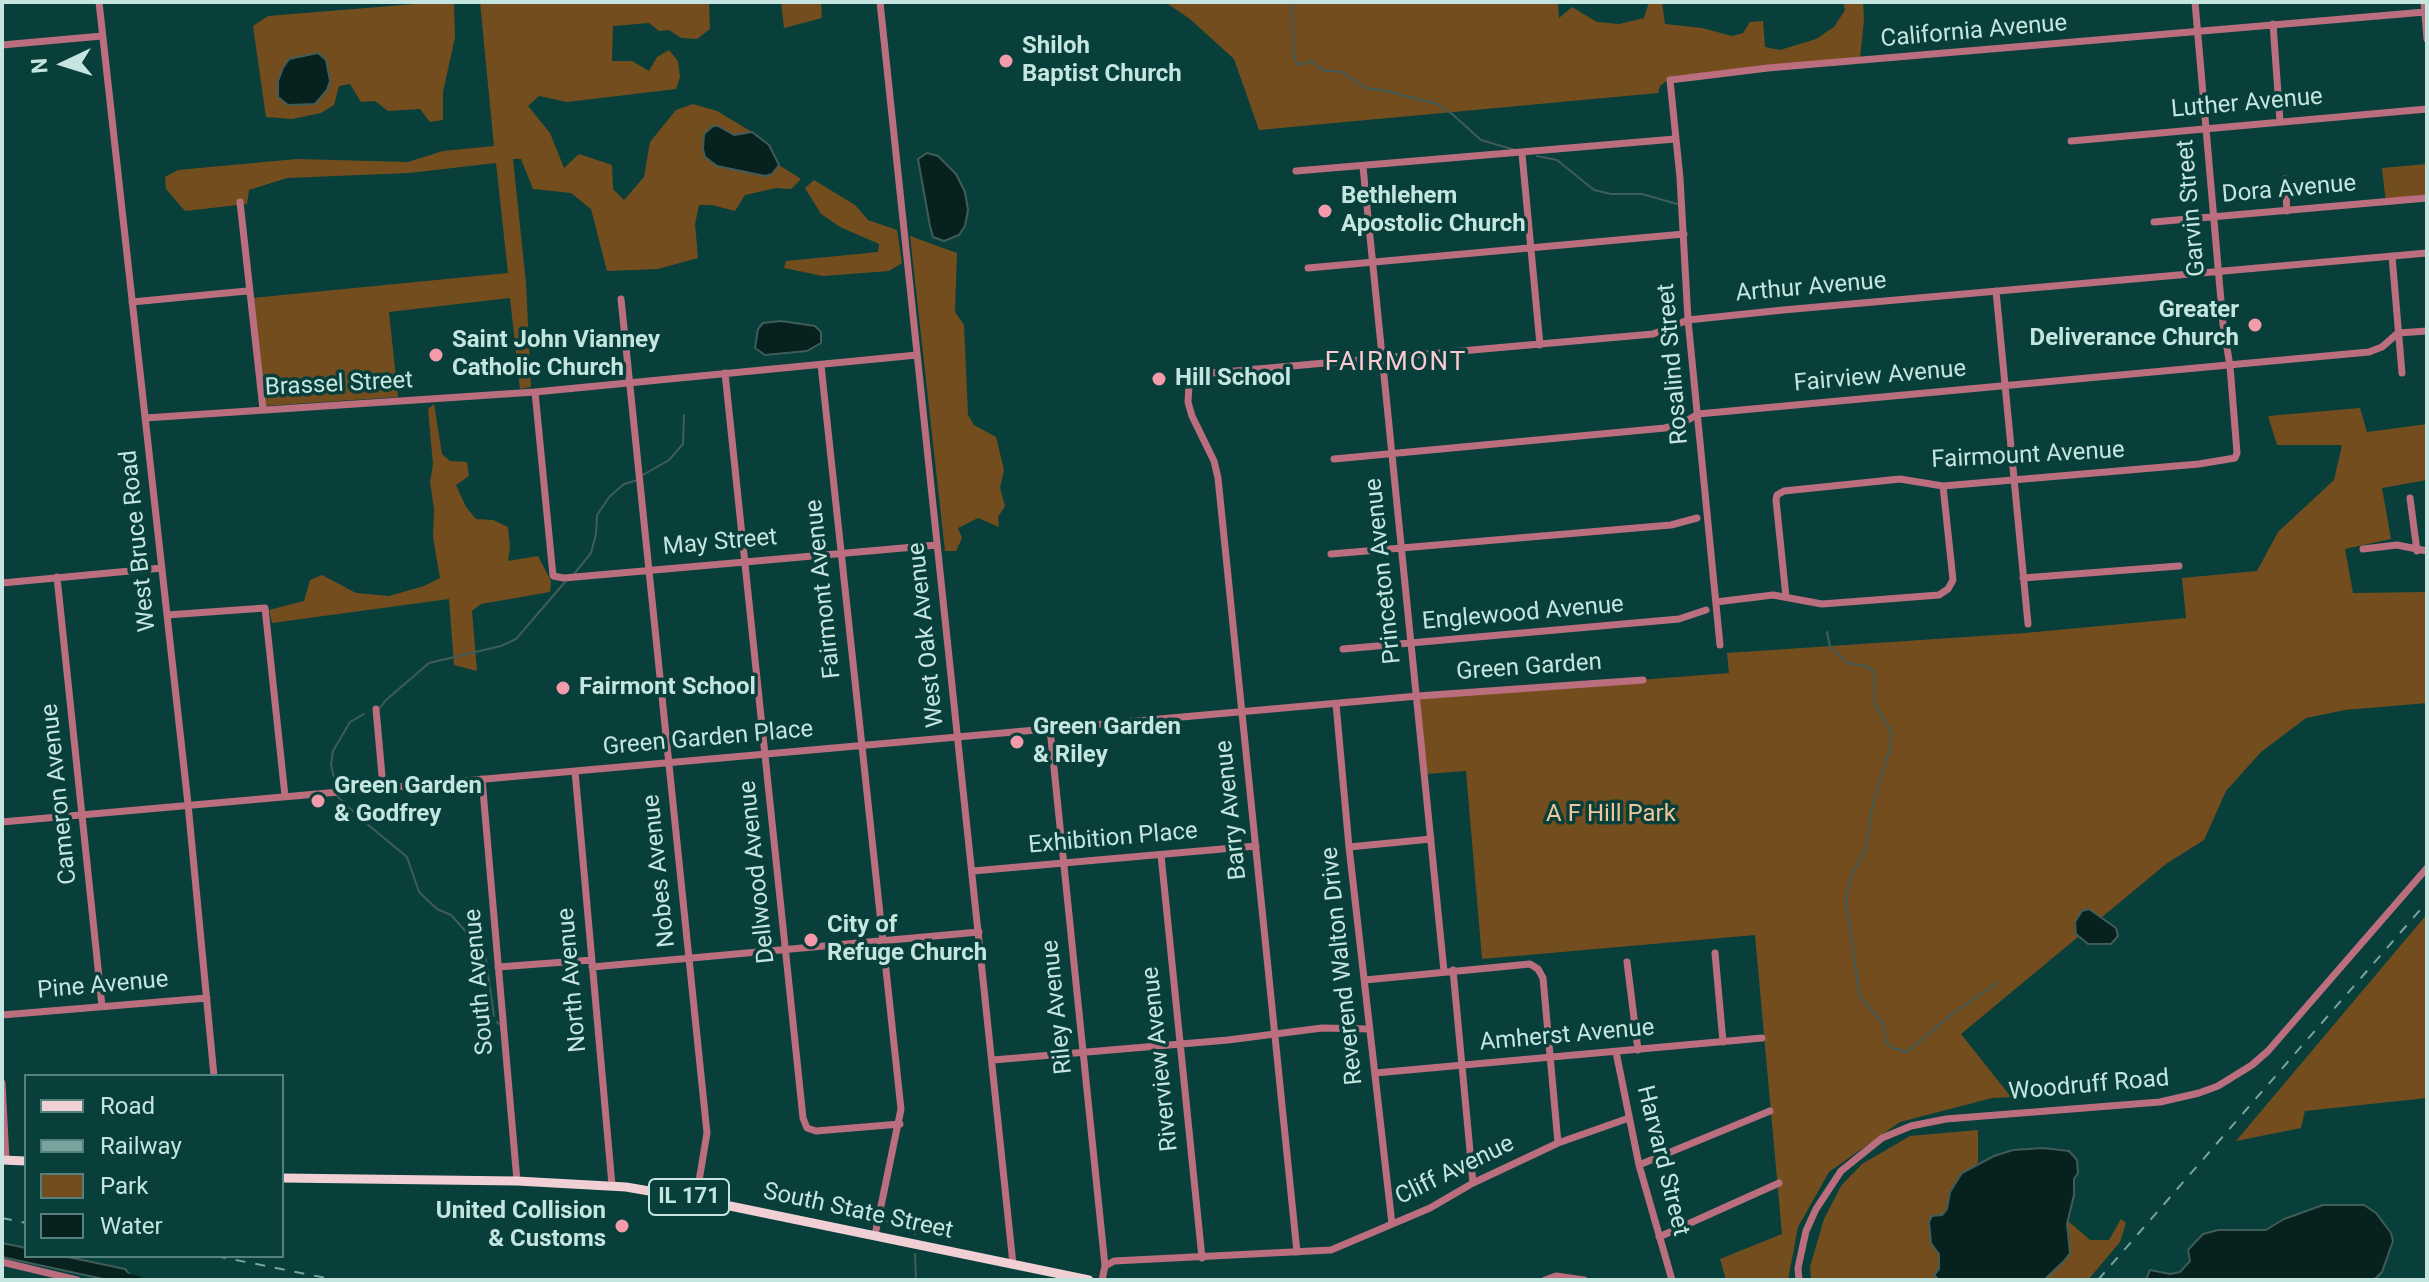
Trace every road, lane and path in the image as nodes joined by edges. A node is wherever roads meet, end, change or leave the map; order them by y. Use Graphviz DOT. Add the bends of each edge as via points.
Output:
graph roads {
  1 [pos="99,2"];
  2 [pos="880,2"];
  3 [pos="2195,2"];
  4 [pos="2424,2"];
  5 [pos="2425,12"];
  6 [pos="2273,24"];
  7 [pos="2197,32"];
  8 [pos="102,36"];
  9 [pos="2427,39"];
  10 [pos="2,45"];
  11 [pos="1670,80"];
  12 [pos="2427,109"];
  13 [pos="2280,121"];
  14 [pos="2205,128"];
  15 [pos="1675,139"];
  16 [pos="2071,141"];
  17 [pos="1522,154"];
  18 [pos="1363,167"];
  19 [pos="1296,171"];
  20 [pos="2285,179"];
  21 [pos="2427,198"];
  22 [pos="240,202"];
  23 [pos="2287,211"];
  24 [pos="2213,217"];
  25 [pos="2154,222"];
  26 [pos="1684,234"];
  27 [pos="1531,248"];
  28 [pos="2427,253"];
  29 [pos="2392,256"];
  30 [pos="1372,262"];
  31 [pos="1308,268"];
  32 [pos="2218,272"];
  33 [pos="247,291"];
  34 [pos="1996,291"];
  35 [pos="621,299"];
  36 [pos="132,302"];
  37 [pos="1688,320"];
  38 [pos="2427,331"];
  39 [pos="2398,333"];
  40 [pos="1540,345"];
  41 [pos="917,355"];
  42 [pos="1381,359"];
  43 [pos="821,365"];
  44 [pos="2230,366"];
  45 [pos="725,373"];
  46 [pos="2402,373"];
  47 [pos="1201,374"];
  48 [pos="628,382"];
  49 [pos="2005,385"];
  50 [pos="535,392"];
  51 [pos="263,409"];
  52 [pos="1698,414"];
  53 [pos="145,418"];
  54 [pos="1391,453"];
  55 [pos="2235,458"];
  56 [pos="1334,459"];
  57 [pos="2013,480"];
  58 [pos="1943,486"];
  59 [pos="2410,498"];
  60 [pos="1697,518"];
  61 [pos="937,545"];
  62 [pos="1402,548"];
  63 [pos="2363,549"];
  64 [pos="2417,551"];
  65 [pos="2427,551"];
  66 [pos="841,552"];
  67 [pos="1331,554"];
  68 [pos="745,561"];
  69 [pos="2179,566"];
  70 [pos="162,568"];
  71 [pos="649,569"];
  72 [pos="57,577"];
  73 [pos="2023,578"];
  74 [pos="2,583"];
  75 [pos="1786,597"];
  76 [pos="1716,602"];
  77 [pos="1706,610"];
  78 [pos="167,615"];
  79 [pos="2028,624"];
  80 [pos="1412,644"];
  81 [pos="1720,645"];
  82 [pos="1343,649"];
  83 [pos="1643,680"];
  84 [pos="1418,696"];
  85 [pos="1336,704"];
  86 [pos="376,709"];
  87 [pos="1242,712"];
  88 [pos="1050,729"];
  89 [pos="958,737"];
  90 [pos="860,746"];
  91 [pos="765,754"];
  92 [pos="669,762"];
  93 [pos="575,771"];
  94 [pos="482,779"];
  95 [pos="383,787"];
  96 [pos="285,796"];
  97 [pos="188,804"];
  98 [pos="82,814"];
  99 [pos="2,822"];
  100 [pos="1431,839"];
  101 [pos="1256,846"];
  102 [pos="1349,847"];
  103 [pos="1161,855"];
  104 [pos="1064,863"];
  105 [pos="2427,868"];
  106 [pos="973,871"];
  107 [pos="979,932"];
  108 [pos="882,941"];
  109 [pos="787,950"];
  110 [pos="1715,953"];
  111 [pos="689,959"];
  112 [pos="1627,962"];
  113 [pos="592,964"];
  114 [pos="498,967"];
  115 [pos="1448,970"];
  116 [pos="1365,980"];
  117 [pos="207,998"];
  118 [pos="102,1006"];
  119 [pos="2,1015"];
  120 [pos="1370,1029"];
  121 [pos="1275,1032"];
  122 [pos="1762,1038"];
  123 [pos="1723,1042"];
  124 [pos="1179,1045"];
  125 [pos="1638,1050"];
  126 [pos="1616,1052"];
  127 [pos="1083,1053"];
  128 [pos="1551,1056"];
  129 [pos="993,1060"];
  130 [pos="1462,1065"];
  131 [pos="1375,1073"];
  132 [pos="214,1074"];
  133 [pos="2,1083"];
  134 [pos="1770,1111"];
  135 [pos="1629,1118"];
  136 [pos="900,1124"];
  137 [pos="1558,1143"];
  138 [pos="4,1160"];
  139 [pos="24,1161"];
  140 [pos="1639,1165"];
  141 [pos="284,1178"];
  142 [pos="517,1181"];
  143 [pos="1473,1183"];
  144 [pos="1779,1183"];
  145 [pos="612,1185"];
  146 [pos="696,1199"];
  147 [pos="1392,1224"];
  148 [pos="875,1235"];
  149 [pos="1659,1237"];
  150 [pos="1297,1252"];
  151 [pos="1202,1258"];
  152 [pos="2,1262"];
  153 [pos="1013,1264"];
  154 [pos="1105,1266"];
  155 [pos="77,1280"];
  156 [pos="1089,1280"];
  157 [pos="1102,1280"];
  158 [pos="1545,1280"];
  159 [pos="1584,1280"];
  160 [pos="1672,1280"];
  161 [pos="1799,1280"];
  1 -- 8 [label="street, West Bruce Road"];
  2 -- 41 [label="street, West Oak Avenue"];
  3 -- 7 [label="street, Garvin Street"];
  4 -- 5 [label="street"];
  5 -- 6 [label="street, California Avenue"];
  5 -- 9 [label="street"];
  6 -- 7 [label="street, California Avenue"];
  6 -- 13 [label="street"];
  7 -- 11 [label="street, California Avenue"];
  7 -- 14 [label="street, Garvin Street"];
  8 -- 10 [label="street"];
  8 -- 36 [label="street, West Bruce Road"];
  11 -- 15 [label="street, Rosalind Street"];
  12 -- 13 [label="street, Luther Avenue"];
  13 -- 14 [label="street, Luther Avenue"];
  14 -- 16 [label="street, Luther Avenue"];
  14 -- 24 [label="street, Garvin Street"];
  15 -- 17 [label="street"];
  15 -- 26 [label="street, Rosalind Street"];
  17 -- 18 [label="street"];
  17 -- 27 [label="street"];
  18 -- 19 [label="street"];
  18 -- 30 [label="street, Princeton Avenue"];
  20 -- 23 [label="street"];
  21 -- 23 [label="street, Dora Avenue"];
  22 -- 33 [label="street"];
  23 -- 24 [label="street, Dora Avenue"];
  24 -- 25 [label="street, Dora Avenue"];
  24 -- 32 [label="street, Garvin Street"];
  26 -- 27 [label="street"];
  26 -- 37 [label="street, Rosalind Street"];
  27 -- 30 [label="street"];
  27 -- 40 [label="street"];
  28 -- 29 [label="street, Arthur Avenue"];
  29 -- 32 [label="street, Arthur Avenue"];
  29 -- 39 [label="street"];
  30 -- 31 [label="street"];
  30 -- 42 [label="street, Princeton Avenue"];
  32 -- 34 [label="street, Arthur Avenue"];
  32 -- 44 [label="street, Garvin Street"];
  33 -- 36 [label="street"];
  33 -- 51 [label="street"];
  34 -- 37 [label="street, Arthur Avenue"];
  34 -- 49 [label="street"];
  35 -- 48 [label="street, Nobes Avenue"];
  36 -- 53 [label="street, West Bruce Road"];
  37 -- 40 [label="street, Arthur Avenue" via="1653,334"];
  37 -- 52 [label="street, Rosalind Street"];
  38 -- 39 [label="street, Fairview Avenue"];
  39 -- 44 [label="street, Fairview Avenue" via="2369,352"];
  39 -- 46 [label="street"];
  40 -- 42 [label="street, Arthur Avenue"];
  41 -- 43 [label="street, Brassel Street"];
  41 -- 61 [label="street, West Oak Avenue"];
  42 -- 47 [label="street, Arthur Avenue"];
  42 -- 54 [label="street, Princeton Avenue"];
  43 -- 45 [label="street, Brassel Street"];
  43 -- 66 [label="street, Fairmont Avenue"];
  44 -- 49 [label="street, Fairview Avenue"];
  44 -- 55 [label="street, Garvin Street"];
  45 -- 48 [label="street, Brassel Street"];
  45 -- 68 [label="street, Dellwood Avenue"];
  47 -- 87 [label="street, Barry Avenue" via="1189,386 1188,402 1218,478"];
  48 -- 50 [label="street, Brassel Street"];
  48 -- 71 [label="street, Nobes Avenue"];
  49 -- 52 [label="street, Fairview Avenue"];
  49 -- 57 [label="street"];
  50 -- 51 [label="street, Brassel Street"];
  50 -- 71 [label="street, May Street" via="553,576"];
  51 -- 53 [label="street, Brassel Street"];
  52 -- 54 [label="street, Fairview Avenue" via="1665,428"];
  52 -- 76 [label="street, Rosalind Street"];
  53 -- 70 [label="street, West Bruce Road"];
  54 -- 56 [label="street, Fairview Avenue"];
  54 -- 62 [label="street, Princeton Avenue"];
  55 -- 57 [label="street, Fairmount Avenue"];
  57 -- 58 [label="street, Fairmount Avenue"];
  57 -- 73 [label="street"];
  58 -- 75 [label="street" via="1953,580 1948,589 1939,595 1822,604"];
  58 -- 75 [label="street, Fairmount Avenue" via="1900,479 1777,495"];
  59 -- 64 [label="street"];
  60 -- 62 [label="street" via="1671,525"];
  61 -- 66 [label="street, May Street"];
  61 -- 89 [label="street, West Oak Avenue"];
  62 -- 67 [label="street"];
  62 -- 80 [label="street, Princeton Avenue"];
  63 -- 64 [label="street" via="2397,545"];
  64 -- 65 [label="street"];
  66 -- 68 [label="street, May Street"];
  66 -- 90 [label="street, Fairmont Avenue"];
  68 -- 71 [label="street, May Street"];
  68 -- 91 [label="street, Dellwood Avenue"];
  69 -- 73 [label="street"];
  70 -- 72 [label="street"];
  70 -- 78 [label="street, West Bruce Road"];
  71 -- 92 [label="street, Nobes Avenue"];
  72 -- 74 [label="street"];
  72 -- 98 [label="street, Cameron Avenue"];
  73 -- 79 [label="street"];
  75 -- 76 [label="street"];
  76 -- 81 [label="street, Rosalind Street"];
  77 -- 80 [label="street, Englewood Avenue" via="1679,619"];
  78 -- 96 [label="street" via="265,608"];
  78 -- 97 [label="street, West Bruce Road"];
  80 -- 82 [label="street, Englewood Avenue"];
  80 -- 84 [label="street, Princeton Avenue"];
  83 -- 84 [label="street, Green Garden"];
  84 -- 85 [label="street, Green Garden Place"];
  84 -- 100 [label="street, Princeton Avenue"];
  85 -- 87 [label="street, Green Garden Place"];
  85 -- 102 [label="street, Reverend Walton Drive"];
  86 -- 95 [label="street"];
  87 -- 88 [label="street, Green Garden Place"];
  87 -- 101 [label="street, Barry Avenue"];
  88 -- 89 [label="street, Green Garden Place"];
  88 -- 104 [label="street, Riley Avenue"];
  89 -- 90 [label="street, Green Garden Place"];
  89 -- 106 [label="street, West Oak Avenue"];
  90 -- 91 [label="street, Green Garden Place"];
  90 -- 108 [label="street, Fairmont Avenue"];
  91 -- 92 [label="street, Green Garden Place"];
  91 -- 109 [label="street, Dellwood Avenue"];
  92 -- 93 [label="street, Green Garden Place"];
  92 -- 111 [label="street, Nobes Avenue"];
  93 -- 94 [label="street, Green Garden Place"];
  93 -- 113 [label="street, North Avenue"];
  94 -- 95 [label="street, Green Garden Place"];
  94 -- 114 [label="street, South Avenue"];
  95 -- 96 [label="street, Green Garden Place"];
  96 -- 97 [label="street, Green Garden Place"];
  97 -- 98 [label="street, Green Garden Place"];
  97 -- 117 [label="street, West Bruce Road"];
  98 -- 99 [label="street, Green Garden Place"];
  98 -- 118 [label="street, Cameron Avenue"];
  100 -- 102 [label="street"];
  100 -- 115 [label="street, Princeton Avenue"];
  101 -- 103 [label="street, Exhibition Place"];
  101 -- 121 [label="street, Barry Avenue"];
  102 -- 116 [label="street, Reverend Walton Drive"];
  103 -- 104 [label="street, Exhibition Place"];
  103 -- 124 [label="street, Riverview Avenue"];
  104 -- 106 [label="street, Exhibition Place"];
  104 -- 127 [label="street, Riley Avenue"];
  105 -- 161 [label="street, Woodruff Road" via="2268,1051 2218,1086 2160,1102 1946,1119 1882,1138 1841,1171 1816,1209 1806,1231"];
  106 -- 107 [label="street, West Oak Avenue"];
  107 -- 108 [label="street"];
  107 -- 129 [label="street, West Oak Avenue"];
  108 -- 109 [label="street"];
  108 -- 136 [label="street, Fairmont Avenue"];
  109 -- 111 [label="street"];
  109 -- 136 [label="street, Dellwood Avenue" via="807,1128"];
  110 -- 123 [label="street"];
  111 -- 113 [label="street"];
  111 -- 146 [label="street, Nobes Avenue" via="707,1133"];
  112 -- 125 [label="street"];
  113 -- 114 [label="street"];
  113 -- 145 [label="street, North Avenue"];
  114 -- 142 [label="street, South Avenue"];
  115 -- 116 [label="street"];
  115 -- 128 [label="street" via="1530,964 1538,969"];
  115 -- 130 [label="street, Princeton Avenue"];
  116 -- 120 [label="street, Reverend Walton Drive"];
  117 -- 118 [label="street, Pine Avenue"];
  117 -- 132 [label="street, West Bruce Road"];
  118 -- 119 [label="street, Pine Avenue"];
  120 -- 121 [label="street"];
  120 -- 131 [label="street, Reverend Walton Drive"];
  121 -- 124 [label="street"];
  121 -- 150 [label="street, Barry Avenue"];
  122 -- 123 [label="street, Amherst Avenue"];
  123 -- 125 [label="street, Amherst Avenue"];
  124 -- 127 [label="street"];
  124 -- 151 [label="street, Riverview Avenue"];
  125 -- 126 [label="street, Amherst Avenue"];
  126 -- 128 [label="street, Amherst Avenue"];
  126 -- 135 [label="street, Harvard Street"];
  127 -- 129 [label="street"];
  127 -- 154 [label="street, Riley Avenue"];
  128 -- 130 [label="street, Amherst Avenue"];
  128 -- 137 [label="street"];
  129 -- 153 [label="street, West Oak Avenue"];
  130 -- 131 [label="street, Amherst Avenue"];
  130 -- 143 [label="street, Princeton Avenue"];
  131 -- 147 [label="street, Reverend Walton Drive"];
  133 -- 138 [label="street"];
  134 -- 140 [label="street"];
  135 -- 137 [label="street, Cliff Avenue"];
  135 -- 140 [label="street, Harvard Street"];
  136 -- 148 [label="street, Fairmont Avenue"];
  137 -- 143 [label="street, Cliff Avenue"];
  138 -- 139 [label="main road"];
  140 -- 149 [label="street, Harvard Street"];
  141 -- 142 [label="main road, South State Street / IL 171"];
  142 -- 145 [label="main road, South State Street / IL 171"];
  143 -- 147 [label="street, Cliff Avenue"];
  144 -- 149 [label="street"];
  145 -- 146 [label="main road, South State Street / IL 171"];
  146 -- 148 [label="main road, South State Street / IL 171"];
  147 -- 150 [label="street, Cliff Avenue" via="1331,1250"];
  148 -- 153 [label="main road, South State Street / IL 171"];
  149 -- 160 [label="street, Harvard Street"];
  150 -- 151 [label="street, Cliff Avenue"];
  151 -- 154 [label="street, Cliff Avenue" via="1114,1261"];
  152 -- 155 [label="street"];
  153 -- 156 [label="main road, South State Street / IL 171"];
  154 -- 157 [label="street, Riley Avenue"];
  158 -- 159 [label="street"];
}
